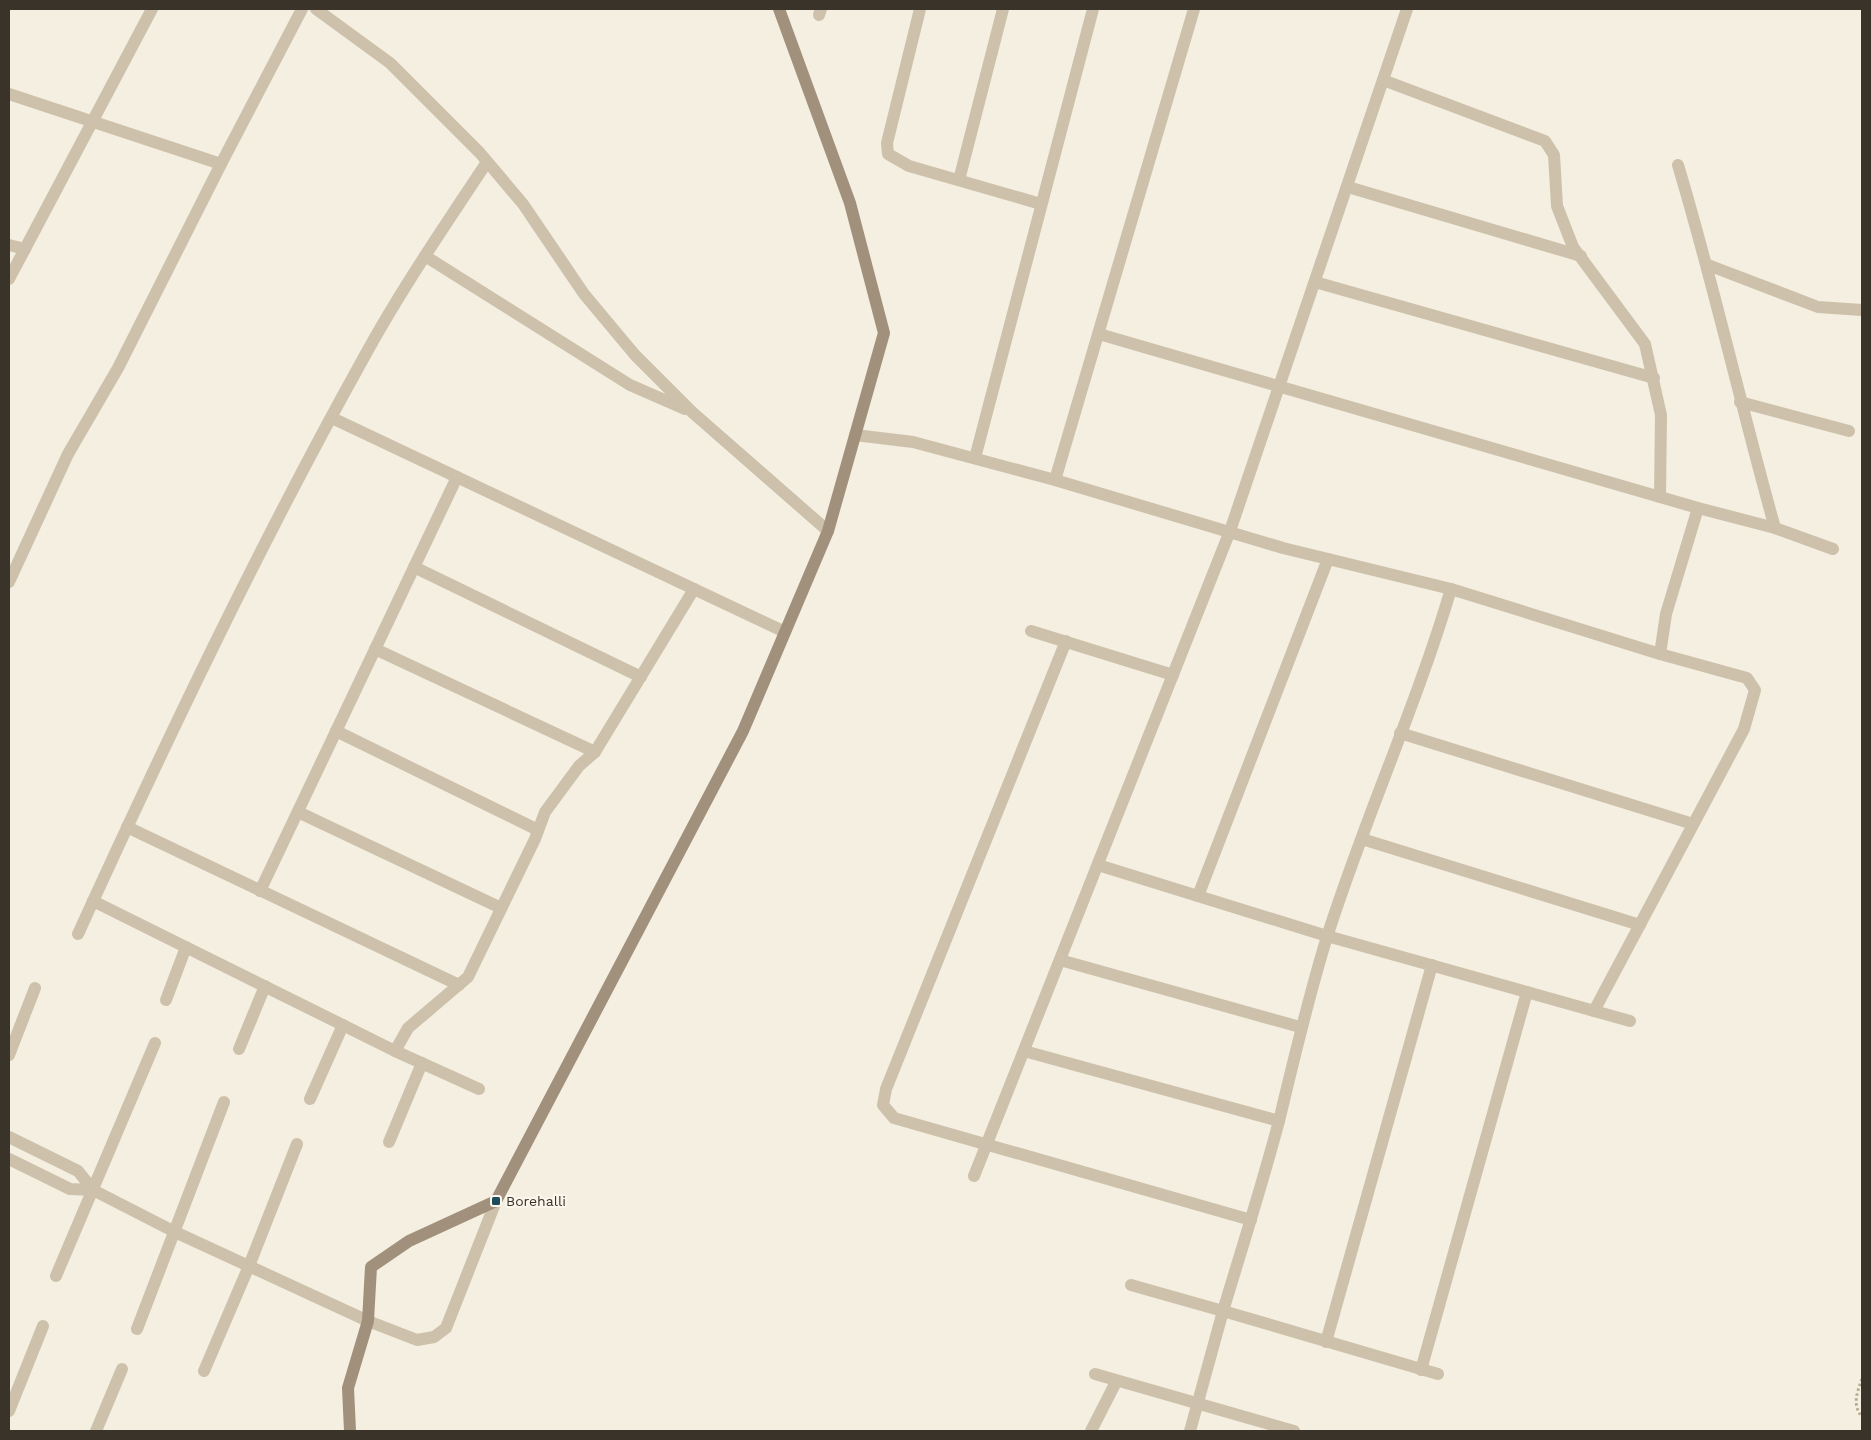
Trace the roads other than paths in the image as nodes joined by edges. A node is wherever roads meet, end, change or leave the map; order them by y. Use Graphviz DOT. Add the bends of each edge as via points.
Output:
graph roads {
  1 [pos="152,9"];
  2 [pos="302,9"];
  3 [pos="316,9"];
  4 [pos="779,9"];
  5 [pos="920,9"];
  6 [pos="1003,9"];
  7 [pos="1093,9"];
  8 [pos="1194,9"];
  9 [pos="1407,9"];
  10 [pos="1383,80"];
  11 [pos="9,94"];
  12 [pos="93,120"];
  13 [pos="487,162"];
  14 [pos="221,164"];
  15 [pos="1678,165"];
  16 [pos="959,180"];
  17 [pos="1348,187"];
  18 [pos="1041,204"];
  19 [pos="9,245"];
  20 [pos="25,249"];
  21 [pos="425,256"];
  22 [pos="1580,256"];
  23 [pos="1708,265"];
  24 [pos="9,279"];
  25 [pos="1315,282"];
  26 [pos="1862,310"];
  27 [pos="1099,334"];
  28 [pos="1654,378"];
  29 [pos="1280,387"];
  30 [pos="1740,402"];
  31 [pos="692,412"];
  32 [pos="332,418"];
  33 [pos="1849,431"];
  34 [pos="855,435"];
  35 [pos="975,458"];
  36 [pos="457,477"];
  37 [pos="1055,480"];
  38 [pos="1660,497"];
  39 [pos="1698,508"];
  40 [pos="1774,528"];
  41 [pos="828,531"];
  42 [pos="1230,531"];
  43 [pos="1833,550"];
  44 [pos="1328,559"];
  45 [pos="414,568"];
  46 [pos="9,582"];
  47 [pos="694,589"];
  48 [pos="1451,590"];
  49 [pos="1031,631"];
  50 [pos="785,632"];
  51 [pos="1066,642"];
  52 [pos="375,649"];
  53 [pos="1660,654"];
  54 [pos="1173,675"];
  55 [pos="641,677"];
  56 [pos="336,731"];
  57 [pos="1400,733"];
  58 [pos="595,752"];
  59 [pos="298,812"];
  60 [pos="1694,824"];
  61 [pos="127,827"];
  62 [pos="538,830"];
  63 [pos="1362,839"];
  64 [pos="1098,865"];
  65 [pos="260,890"];
  66 [pos="1198,896"];
  67 [pos="93,902"];
  68 [pos="501,908"];
  69 [pos="1640,924"];
  70 [pos="78,934"];
  71 [pos="1327,936"];
  72 [pos="186,947"];
  73 [pos="1060,960"];
  74 [pos="1432,965"];
  75 [pos="459,985"];
  76 [pos="265,986"];
  77 [pos="36,988"];
  78 [pos="1527,992"];
  79 [pos="166,1000"];
  80 [pos="1594,1011"];
  81 [pos="1630,1021"];
  82 [pos="343,1024"];
  83 [pos="1300,1027"];
  84 [pos="155,1043"];
  85 [pos="239,1049"];
  86 [pos="396,1051"];
  87 [pos="1024,1051"];
  88 [pos="9,1055"];
  89 [pos="422,1063"];
  90 [pos="479,1089"];
  91 [pos="310,1099"];
  92 [pos="224,1102"];
  93 [pos="1278,1121"];
  94 [pos="9,1137"];
  95 [pos="389,1142"];
  96 [pos="297,1144"];
  97 [pos="987,1145"];
  98 [pos="9,1159"];
  99 [pos="974,1176"];
  100 [pos="93,1190"];
  101 [pos="496,1201"];
  102 [pos="1251,1220"];
  103 [pos="175,1232"];
  104 [pos="249,1266"];
  105 [pos="56,1276"];
  106 [pos="1131,1285"];
  107 [pos="1223,1311"];
  108 [pos="368,1321"];
  109 [pos="43,1326"];
  110 [pos="137,1329"];
  111 [pos="1326,1342"];
  112 [pos="122,1369"];
  113 [pos="1421,1370"];
  114 [pos="204,1371"];
  115 [pos="1095,1374"];
  116 [pos="1438,1374"];
  117 [pos="1116,1382"];
  118 [pos="1197,1405"];
  119 [pos="9,1411"];
  120 [pos="96,1431"];
  121 [pos="350,1431"];
  122 [pos="1090,1431"];
  123 [pos="1190,1431"];
  124 [pos="1294,1431"];
  1 -- 12 [label="street"];
  2 -- 14 [label="street"];
  3 -- 13 [label="street" via="390,63"];
  4 -- 34 [label="main road" via="850,203 884,333"];
  5 -- 16 [label="street" via="887,143 888,154 910,166"];
  6 -- 16 [label="street"];
  7 -- 18 [label="street"];
  8 -- 27 [label="street"];
  9 -- 10 [label="street"];
  10 -- 17 [label="street"];
  10 -- 22 [label="street" via="1545,141 1554,155 1556,206"];
  11 -- 12 [label="street"];
  12 -- 14 [label="street"];
  12 -- 20 [label="street"];
  13 -- 21 [label="street"];
  13 -- 31 [label="street" via="523,204 584,294 636,355"];
  14 -- 46 [label="street" via="118,368 68,454"];
  15 -- 23 [label="street"];
  16 -- 18 [label="street"];
  17 -- 22 [label="street"];
  17 -- 25 [label="street"];
  18 -- 35 [label="street"];
  19 -- 20 [label="street"];
  20 -- 24 [label="street"];
  21 -- 31 [label="street" via="630,385"];
  21 -- 32 [label="street"];
  22 -- 28 [label="street" via="1645,344"];
  23 -- 26 [label="street" via="1818,307"];
  23 -- 30 [label="street"];
  25 -- 28 [label="street"];
  25 -- 29 [label="street"];
  27 -- 29 [label="street"];
  27 -- 37 [label="street"];
  28 -- 38 [label="street" via="1662,415"];
  29 -- 38 [label="street"];
  29 -- 42 [label="street"];
  30 -- 33 [label="street"];
  30 -- 40 [label="street"];
  31 -- 41 [label="street"];
  32 -- 36 [label="street"];
  32 -- 61 [label="street" via="249,573"];
  34 -- 35 [label="street" via="912,442"];
  34 -- 41 [label="main road"];
  35 -- 37 [label="street"];
  36 -- 45 [label="street"];
  36 -- 47 [label="street"];
  37 -- 42 [label="street"];
  38 -- 39 [label="street"];
  39 -- 40 [label="street"];
  39 -- 53 [label="street" via="1666,614"];
  40 -- 43 [label="street"];
  41 -- 50 [label="main road"];
  42 -- 44 [label="street"];
  42 -- 54 [label="street"];
  44 -- 48 [label="street"];
  44 -- 66 [label="street"];
  45 -- 52 [label="street"];
  45 -- 55 [label="street"];
  47 -- 50 [label="street"];
  47 -- 55 [label="street"];
  48 -- 53 [label="street"];
  48 -- 57 [label="street" via="1435,645"];
  49 -- 51 [label="street"];
  50 -- 101 [label="main road" via="743,731"];
  51 -- 54 [label="street"];
  51 -- 97 [label="street" via="886,1089 883,1105 894,1118"];
  52 -- 56 [label="street"];
  52 -- 58 [label="street"];
  53 -- 60 [label="street" via="1747,678 1754,690 1744,729"];
  54 -- 64 [label="street"];
  55 -- 58 [label="street"];
  56 -- 59 [label="street"];
  56 -- 62 [label="street"];
  57 -- 60 [label="street"];
  57 -- 63 [label="street"];
  58 -- 62 [label="street" via="563,786 545,812"];
  59 -- 65 [label="street"];
  59 -- 68 [label="street"];
  60 -- 69 [label="street"];
  61 -- 65 [label="street"];
  61 -- 67 [label="street"];
  62 -- 68 [label="street"];
  63 -- 69 [label="street"];
  63 -- 71 [label="street"];
  64 -- 66 [label="street"];
  64 -- 73 [label="street"];
  65 -- 75 [label="street"];
  66 -- 71 [label="street"];
  67 -- 70 [label="street"];
  67 -- 72 [label="street"];
  68 -- 75 [label="street" via="468,977"];
  69 -- 80 [label="street"];
  71 -- 74 [label="street"];
  71 -- 83 [label="street"];
  72 -- 76 [label="street"];
  72 -- 79 [label="street"];
  73 -- 83 [label="street"];
  73 -- 87 [label="street"];
  74 -- 78 [label="street"];
  74 -- 111 [label="street"];
  75 -- 86 [label="street" via="408,1028"];
  76 -- 82 [label="street"];
  76 -- 85 [label="street"];
  77 -- 88 [label="street"];
  78 -- 80 [label="street"];
  78 -- 113 [label="street"];
  80 -- 81 [label="street"];
  82 -- 86 [label="street"];
  82 -- 91 [label="street"];
  83 -- 93 [label="street"];
  84 -- 100 [label="street"];
  86 -- 89 [label="street"];
  87 -- 93 [label="street"];
  87 -- 97 [label="street"];
  89 -- 90 [label="street"];
  89 -- 95 [label="street"];
  92 -- 103 [label="street"];
  93 -- 102 [label="street"];
  94 -- 100 [label="street" via="78,1171"];
  96 -- 104 [label="street"];
  97 -- 99 [label="street"];
  97 -- 102 [label="street"];
  98 -- 100 [label="street" via="70,1189"];
  100 -- 103 [label="street"];
  100 -- 105 [label="street"];
  101 -- 108 [label="main road" via="408,1241 371,1267"];
  101 -- 108 [label="street" via="446,1328 440,1334 417,1340"];
  102 -- 107 [label="street"];
  103 -- 104 [label="street"];
  103 -- 110 [label="street"];
  104 -- 108 [label="street"];
  104 -- 114 [label="street"];
  106 -- 107 [label="street"];
  107 -- 111 [label="street"];
  107 -- 118 [label="street"];
  108 -- 121 [label="main road" via="348,1388"];
  109 -- 119 [label="street"];
  111 -- 113 [label="street"];
  112 -- 120 [label="street"];
  113 -- 116 [label="street"];
  115 -- 117 [label="street"];
  117 -- 118 [label="street"];
  117 -- 122 [label="street"];
  118 -- 123 [label="street"];
  118 -- 124 [label="street"];
}
